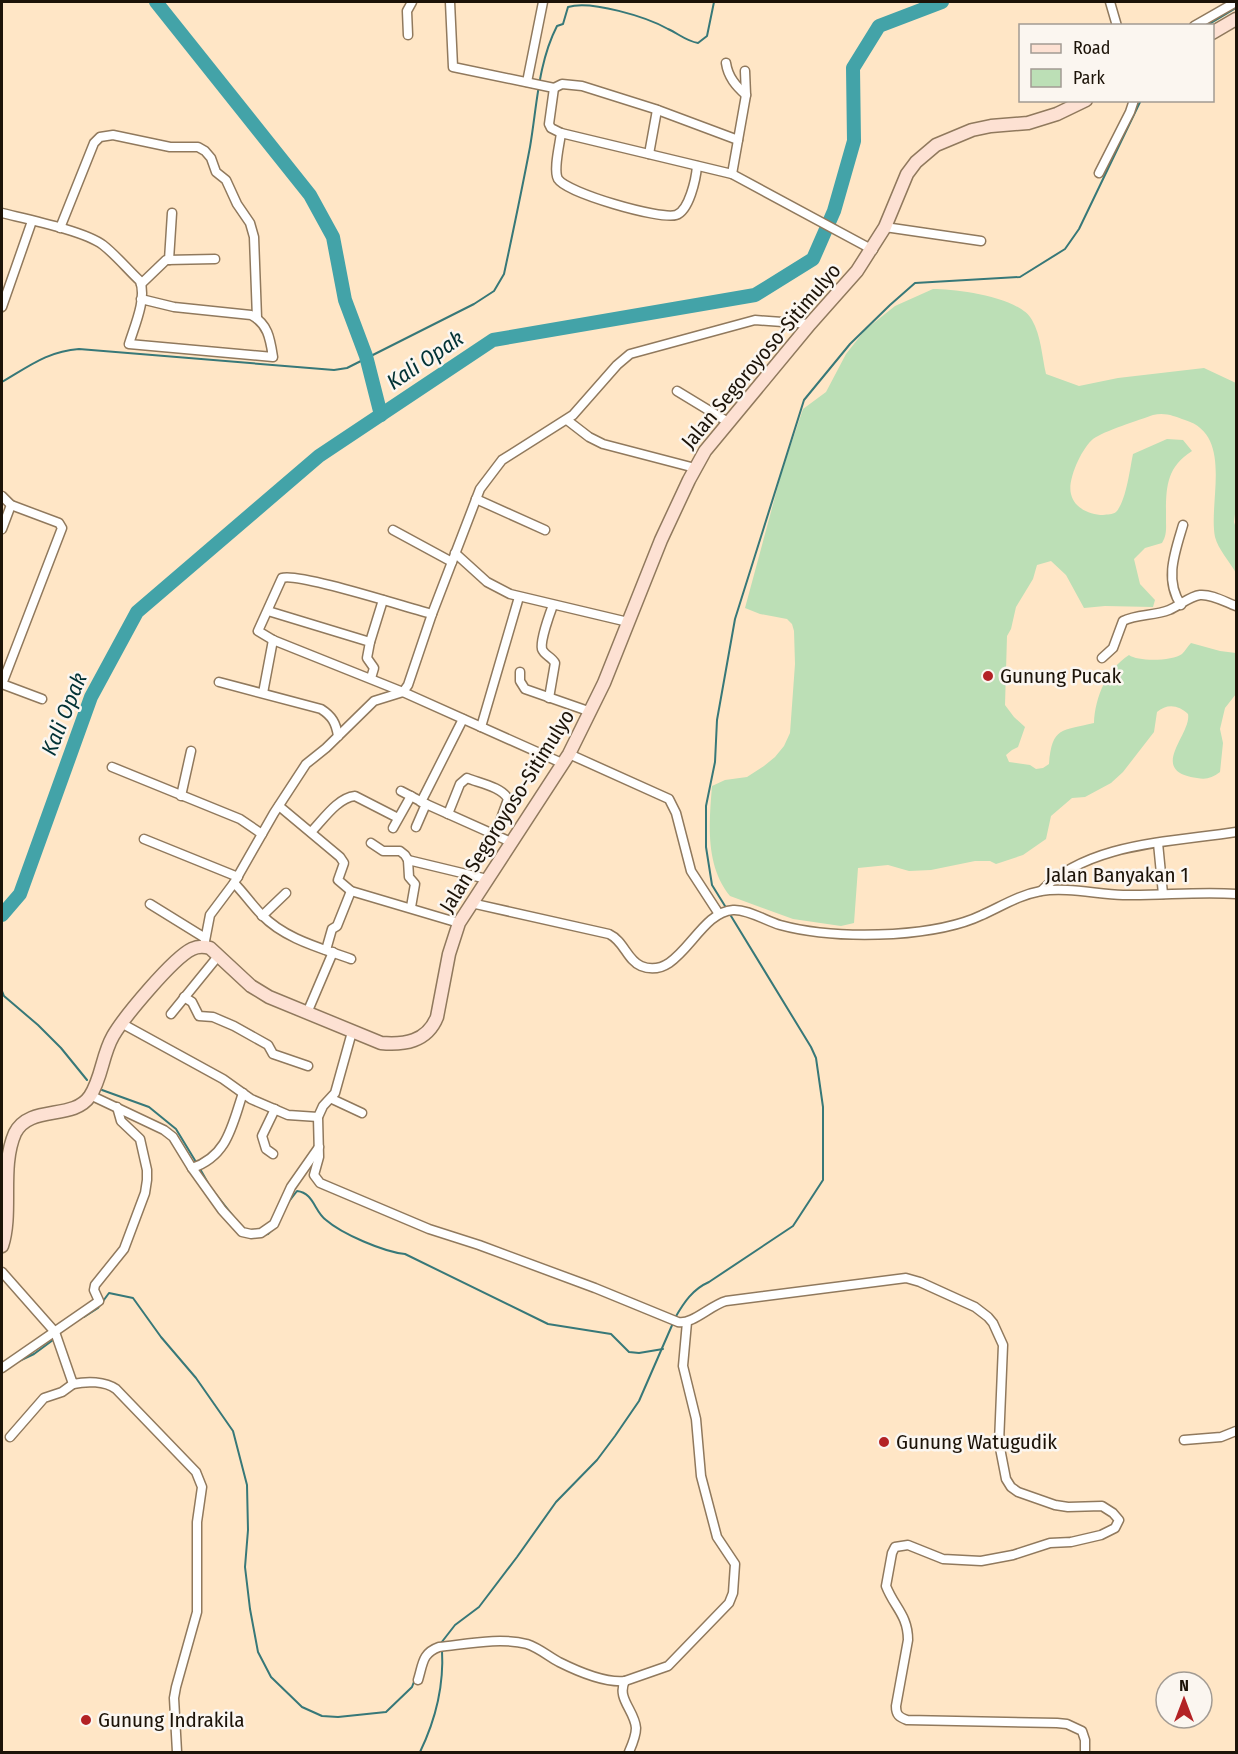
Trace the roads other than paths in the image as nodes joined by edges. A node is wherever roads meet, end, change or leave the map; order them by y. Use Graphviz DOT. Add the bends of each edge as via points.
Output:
graph roads {
  1 [pos="412,2"];
  2 [pos="450,2"];
  3 [pos="543,2"];
  4 [pos="1110,2"];
  5 [pos="1236,2"];
  6 [pos="1236,19"];
  7 [pos="1116,24"];
  8 [pos="1198,24"];
  9 [pos="1214,32"];
  10 [pos="408,35"];
  11 [pos="726,63"];
  12 [pos="745,71"];
  13 [pos="535,83"];
  14 [pos="554,88"];
  15 [pos="746,95"];
  16 [pos="1082,102"];
  17 [pos="1133,102"];
  18 [pos="657,110"];
  19 [pos="561,133"];
  20 [pos="738,140"];
  21 [pos="649,154"];
  22 [pos="697,166"];
  23 [pos="1099,173"];
  24 [pos="732,174"];
  25 [pos="2,213"];
  26 [pos="172,213"];
  27 [pos="32,221"];
  28 [pos="885,227"];
  29 [pos="60,228"];
  30 [pos="981,241"];
  31 [pos="873,249"];
  32 [pos="215,259"];
  33 [pos="169,260"];
  34 [pos="141,284"];
  35 [pos="141,299"];
  36 [pos="2,307"];
  37 [pos="256,318"];
  38 [pos="810,324"];
  39 [pos="677,391"];
  40 [pos="567,420"];
  41 [pos="728,422"];
  42 [pos="694,468"];
  43 [pos="2,496"];
  44 [pos="476,499"];
  45 [pos="11,505"];
  46 [pos="1183,525"];
  47 [pos="2,530"];
  48 [pos="393,530"];
  49 [pos="545,530"];
  50 [pos="453,557"];
  51 [pos="519,597"];
  52 [pos="383,600"];
  53 [pos="553,605"];
  54 [pos="1181,605"];
  55 [pos="1236,606"];
  56 [pos="268,611"];
  57 [pos="432,614"];
  58 [pos="628,622"];
  59 [pos="273,640"];
  60 [pos="370,642"];
  61 [pos="1102,658"];
  62 [pos="520,672"];
  63 [pos="371,678"];
  64 [pos="219,682"];
  65 [pos="2,684"];
  66 [pos="403,692"];
  67 [pos="263,693"];
  68 [pos="549,698"];
  69 [pos="42,699"];
  70 [pos="591,712"];
  71 [pos="463,719"];
  72 [pos="481,727"];
  73 [pos="338,736"];
  74 [pos="191,751"];
  75 [pos="566,759"];
  76 [pos="112,767"];
  77 [pos="401,791"];
  78 [pos="181,796"];
  79 [pos="411,796"];
  80 [pos="423,803"];
  81 [pos="279,806"];
  82 [pos="448,814"];
  83 [pos="398,818"];
  84 [pos="416,827"];
  85 [pos="393,828"];
  86 [pos="311,832"];
  87 [pos="1236,832"];
  88 [pos="262,834"];
  89 [pos="495,835"];
  90 [pos="144,839"];
  91 [pos="511,842"];
  92 [pos="371,843"];
  93 [pos="1158,843"];
  94 [pos="408,860"];
  95 [pos="487,879"];
  96 [pos="236,880"];
  97 [pos="351,891"];
  98 [pos="1041,891"];
  99 [pos="286,893"];
  100 [pos="1163,894"];
  101 [pos="1236,894"];
  102 [pos="471,903"];
  103 [pos="150,904"];
  104 [pos="411,907"];
  105 [pos="718,914"];
  106 [pos="262,915"];
  107 [pos="459,923"];
  108 [pos="205,942"];
  109 [pos="329,951"];
  110 [pos="219,955"];
  111 [pos="351,958"];
  112 [pos="184,997"];
  113 [pos="307,1013"];
  114 [pos="171,1014"];
  115 [pos="121,1023"];
  116 [pos="352,1032"];
  117 [pos="308,1066"];
  118 [pos="243,1093"];
  119 [pos="90,1095"];
  120 [pos="332,1099"];
  121 [pos="117,1107"];
  122 [pos="275,1109"];
  123 [pos="362,1113"];
  124 [pos="318,1117"];
  125 [pos="320,1147"];
  126 [pos="273,1154"];
  127 [pos="196,1166"];
  128 [pos="2,1246"];
  129 [pos="2,1272"];
  130 [pos="678,1321"];
  131 [pos="55,1332"];
  132 [pos="2,1368"];
  133 [pos="73,1384"];
  134 [pos="1236,1431"];
  135 [pos="10,1437"];
  136 [pos="1184,1440"];
  137 [pos="418,1680"];
  138 [pos="625,1681"];
  139 [pos="177,1752"];
  140 [pos="629,1752"];
  141 [pos="1085,1752"];
  1 -- 10 [label="street" via="407,11"];
  2 -- 13 [label="street" via="453,67"];
  3 -- 13 [label="street"];
  4 -- 7 [label="street"];
  5 -- 8 [label="street"];
  6 -- 9 [label="main road"];
  11 -- 15 [label="street" via="728,73"];
  12 -- 15 [label="street"];
  13 -- 14 [label="street"];
  14 -- 18 [label="street" via="562,84 582,86"];
  14 -- 19 [label="street" via="549,124"];
  15 -- 20 [label="street"];
  16 -- 28 [label="main road, Jalan Segoroyoso-Sitimulyo" via="1044,119 972,130 936,145 907,174"];
  17 -- 23 [label="street"];
  18 -- 20 [label="street"];
  18 -- 21 [label="street"];
  19 -- 21 [label="street"];
  19 -- 22 [label="street" via="558,179 598,200 630,208 677,215 692,193"];
  20 -- 24 [label="street"];
  21 -- 22 [label="street"];
  22 -- 24 [label="street"];
  24 -- 31 [label="street"];
  25 -- 27 [label="street"];
  26 -- 33 [label="street"];
  27 -- 29 [label="street"];
  27 -- 36 [label="street"];
  28 -- 30 [label="street"];
  28 -- 31 [label="main road, Jalan Segoroyoso-Sitimulyo"];
  29 -- 34 [label="street" via="104,246"];
  29 -- 37 [label="street" via="94,143 100,137 113,135 170,147 198,147 226,180 250,224 254,237"];
  31 -- 38 [label="main road, Jalan Segoroyoso-Sitimulyo"];
  32 -- 33 [label="street"];
  33 -- 34 [label="street"];
  34 -- 35 [label="street"];
  35 -- 37 [label="street"];
  35 -- 37 [label="street" via="129,344 273,357 268,331"];
  38 -- 40 [label="street" via="755,320 630,354"];
  38 -- 41 [label="main road, Jalan Segoroyoso-Sitimulyo"];
  39 -- 41 [label="street"];
  40 -- 42 [label="street" via="603,444"];
  40 -- 44 [label="street" via="502,460"];
  41 -- 42 [label="main road, Jalan Segoroyoso-Sitimulyo"];
  42 -- 58 [label="main road, Jalan Segoroyoso-Sitimulyo"];
  43 -- 45 [label="street"];
  44 -- 49 [label="street"];
  44 -- 50 [label="street"];
  45 -- 47 [label="street"];
  45 -- 65 [label="street" via="59,523 62,528"];
  46 -- 54 [label="street" via="1172,561 1173,591"];
  48 -- 50 [label="street"];
  50 -- 51 [label="street" via="487,582"];
  50 -- 57 [label="street"];
  51 -- 53 [label="street"];
  51 -- 72 [label="street"];
  52 -- 56 [label="street" via="287,576 282,578"];
  52 -- 57 [label="street"];
  52 -- 60 [label="street"];
  53 -- 58 [label="street"];
  53 -- 68 [label="street" via="542,644 555,663"];
  54 -- 55 [label="street" via="1194,596 1204,595"];
  54 -- 61 [label="street" via="1123,621 1113,648"];
  56 -- 59 [label="street" via="258,631"];
  56 -- 60 [label="street"];
  57 -- 66 [label="street"];
  58 -- 70 [label="main road, Jalan Segoroyoso-Sitimulyo"];
  59 -- 63 [label="street"];
  59 -- 67 [label="street"];
  60 -- 63 [label="street" via="367,658 374,668"];
  62 -- 68 [label="street" via="525,689"];
  63 -- 66 [label="street"];
  64 -- 67 [label="street"];
  65 -- 69 [label="street"];
  66 -- 71 [label="street"];
  66 -- 73 [label="street" via="377,699"];
  67 -- 73 [label="street" via="321,709 336,724"];
  68 -- 70 [label="street"];
  70 -- 75 [label="main road, Jalan Segoroyoso-Sitimulyo"];
  71 -- 72 [label="street"];
  71 -- 80 [label="street"];
  72 -- 75 [label="street"];
  73 -- 81 [label="street" via="306,764"];
  74 -- 78 [label="street"];
  75 -- 91 [label="main road, Jalan Segoroyoso-Sitimulyo"];
  75 -- 105 [label="street" via="669,799 674,805 691,871"];
  76 -- 78 [label="street"];
  77 -- 79 [label="street"];
  78 -- 88 [label="street" via="240,819"];
  79 -- 80 [label="street"];
  79 -- 83 [label="street"];
  80 -- 82 [label="street"];
  80 -- 84 [label="street"];
  81 -- 86 [label="street"];
  81 -- 88 [label="street"];
  82 -- 89 [label="street"];
  82 -- 89 [label="street" via="460,784 467,778 497,790 508,799"];
  83 -- 85 [label="street"];
  83 -- 86 [label="street" via="355,796 340,802"];
  86 -- 97 [label="street" via="342,860 338,880"];
  87 -- 93 [label="street"];
  88 -- 96 [label="street"];
  89 -- 91 [label="street"];
  90 -- 96 [label="street"];
  91 -- 95 [label="main road, Jalan Segoroyoso-Sitimulyo"];
  92 -- 94 [label="street" via="383,850 400,851"];
  93 -- 98 [label="street" via="1078,864"];
  93 -- 100 [label="street"];
  94 -- 95 [label="street"];
  94 -- 104 [label="street" via="409,877 415,884"];
  95 -- 102 [label="main road, Jalan Segoroyoso-Sitimulyo"];
  96 -- 106 [label="street"];
  96 -- 108 [label="street" via="210,915"];
  97 -- 104 [label="street"];
  97 -- 109 [label="street" via="337,926 332,929"];
  98 -- 100 [label="street, Jalan Banyakan 1"];
  98 -- 105 [label="street, Jalan Banyakan 1" via="1006,902 960,924 895,934 817,932 781,925 740,910"];
  99 -- 106 [label="street"];
  100 -- 101 [label="street, Jalan Banyakan 1"];
  102 -- 105 [label="street" via="609,934 642,967 654,967 676,958"];
  102 -- 107 [label="main road, Jalan Segoroyoso-Sitimulyo"];
  103 -- 108 [label="street"];
  104 -- 107 [label="street"];
  106 -- 109 [label="street" via="302,942"];
  107 -- 116 [label="main road, Jalan Segoroyoso-Sitimulyo" via="434,1025 417,1040 400,1044 381,1043"];
  108 -- 110 [label="main road, Jalan Segoroyoso-Sitimulyo"];
  108 -- 115 [label="main road" via="181,956"];
  109 -- 111 [label="street"];
  109 -- 113 [label="street"];
  110 -- 112 [label="street"];
  110 -- 113 [label="main road, Jalan Segoroyoso-Sitimulyo" via="257,990"];
  112 -- 114 [label="street"];
  112 -- 117 [label="street" via="192,1002 199,1016 234,1026 268,1045 273,1054"];
  113 -- 116 [label="main road, Jalan Segoroyoso-Sitimulyo"];
  115 -- 118 [label="street" via="223,1078"];
  115 -- 119 [label="main road"];
  116 -- 120 [label="street"];
  118 -- 122 [label="street"];
  118 -- 127 [label="street" via="225,1144 212,1158"];
  119 -- 121 [label="street"];
  119 -- 128 [label="main road" via="75,1107 31,1118 15,1134 6,1176"];
  120 -- 123 [label="street"];
  120 -- 124 [label="street"];
  121 -- 127 [label="street" via="164,1130"];
  121 -- 131 [label="street" via="121,1121 140,1139 147,1170 145,1193 124,1249 95,1285 93,1290 99,1301"];
  122 -- 124 [label="street"];
  122 -- 126 [label="street" via="262,1136 266,1149"];
  124 -- 125 [label="street"];
  125 -- 127 [label="street" via="291,1187 274,1224 261,1233 242,1232 235,1226"];
  125 -- 130 [label="street" via="314,1175 320,1183 429,1229"];
  129 -- 131 [label="street"];
  130 -- 138 [label="street" via="683,1366 696,1419 699,1468 717,1537 735,1564 733,1593 729,1604 673,1662"];
  130 -- 141 [label="street" via="726,1301 906,1278 975,1307 988,1317 1003,1345 999,1443 1011,1487 1055,1505 1102,1506 1119,1520 1115,1528 1101,1535 1050,1543 981,1562 943,1559 908,1545 895,1547 886,1586 908,1629 896,1712 907,1720 1067,1724 1082,1731"];
  131 -- 132 [label="street"];
  131 -- 133 [label="street"];
  133 -- 135 [label="street" via="44,1398"];
  133 -- 139 [label="street" via="106,1384 116,1389 201,1479 197,1612 176,1687"];
  134 -- 136 [label="street" via="1221,1437"];
  137 -- 138 [label="street" via="430,1650 508,1642 539,1649 606,1680"];
  138 -- 140 [label="street" via="622,1693 636,1726"];
}
